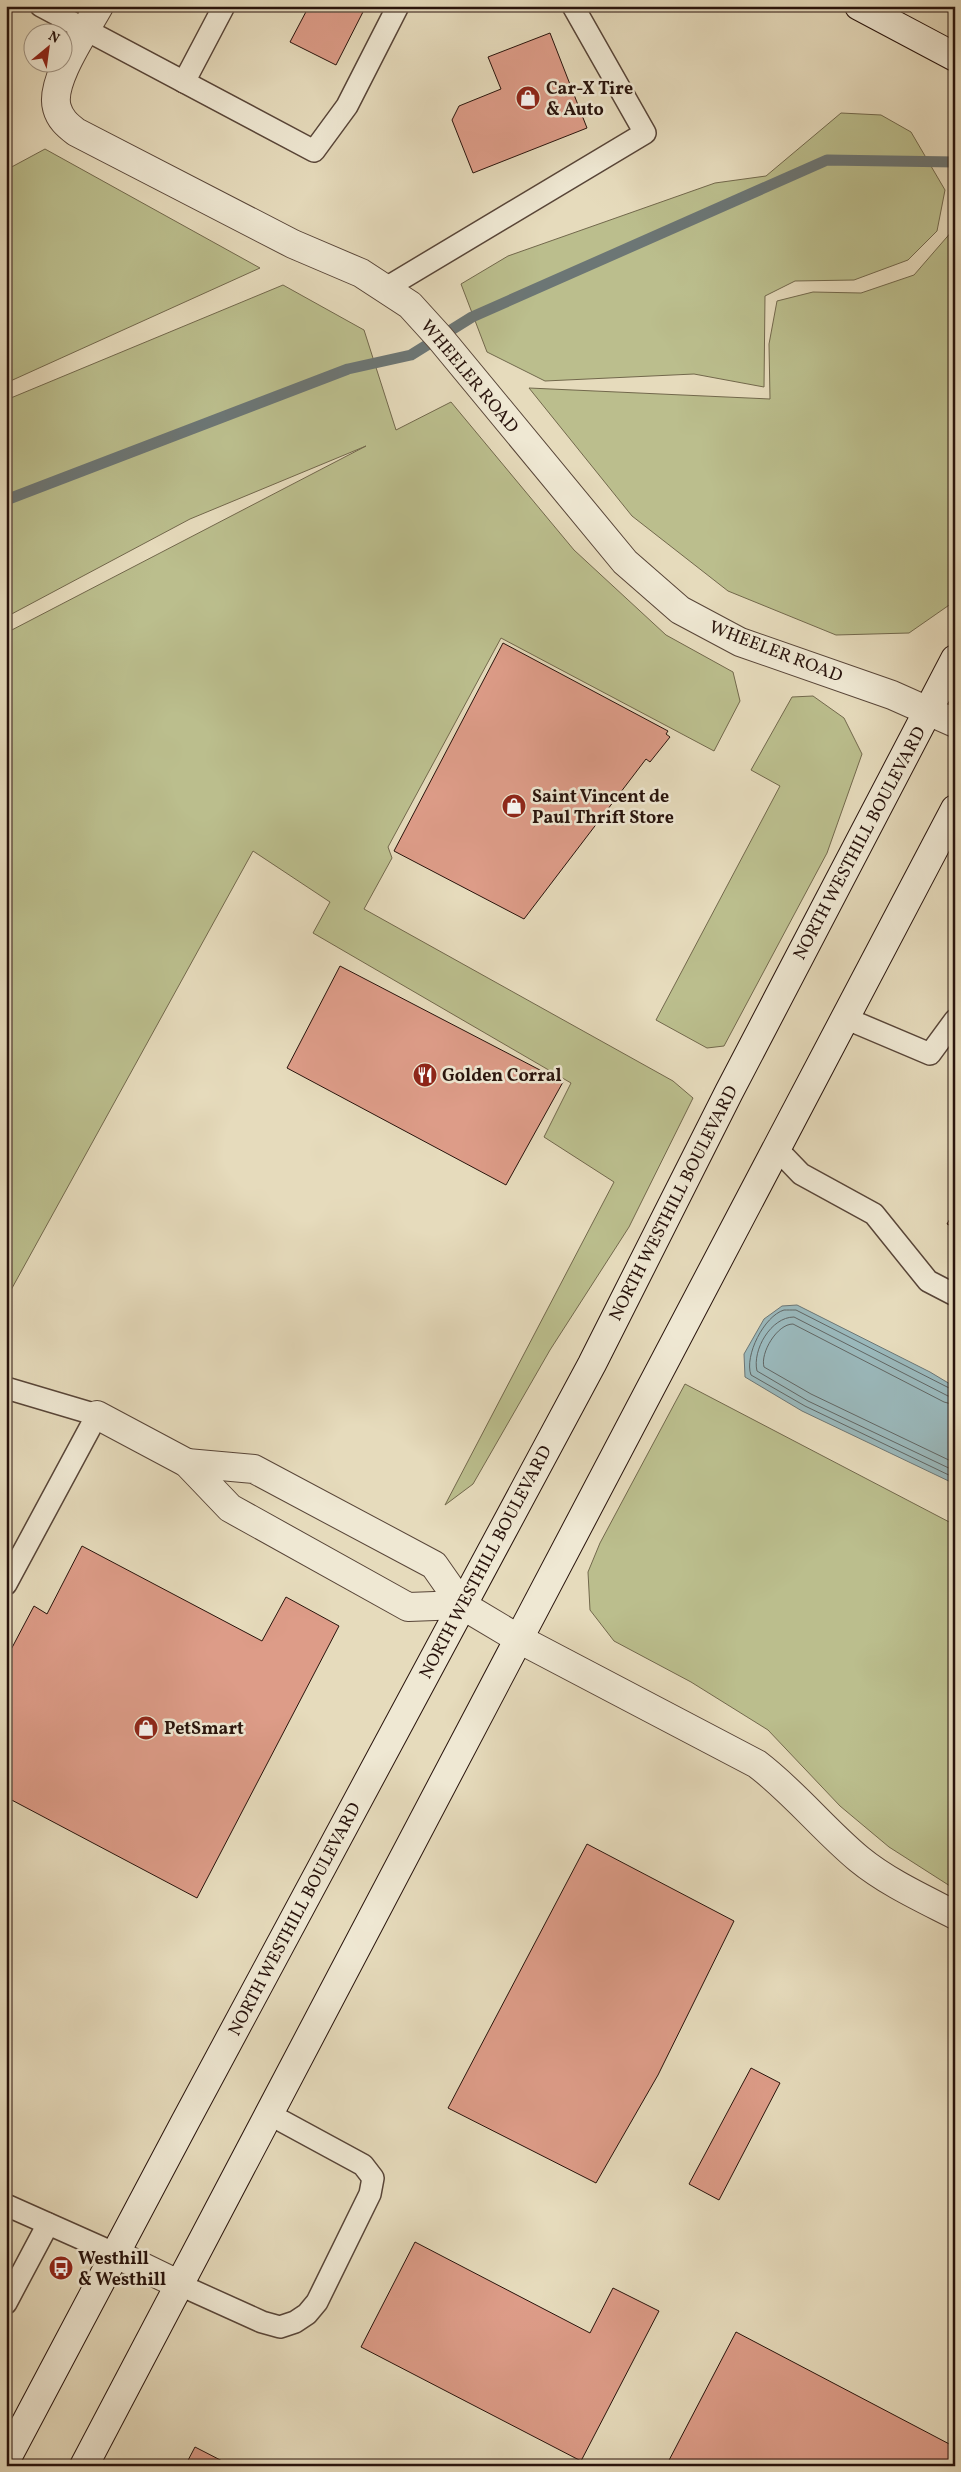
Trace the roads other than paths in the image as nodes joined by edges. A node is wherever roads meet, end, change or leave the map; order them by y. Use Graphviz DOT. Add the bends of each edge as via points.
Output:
graph roads {
  1 [pos="41,6"];
  2 [pos="99,6"];
  3 [pos="224,6"];
  4 [pos="398,6"];
  5 [pos="573,6"];
  6 [pos="859,6"];
  7 [pos="86,30"];
  8 [pos="955,57"];
  9 [pos="184,82"];
  10 [pos="386,288"];
  11 [pos="955,659"];
  12 [pos="929,710"];
  13 [pos="955,723"];
  14 [pos="955,810"];
  15 [pos="845,1018"];
  16 [pos="955,1020"];
  17 [pos="776,1148"];
  18 [pos="955,1294"];
  19 [pos="6,1388"];
  20 [pos="98,1415"];
  21 [pos="187,1463"];
  22 [pos="6,1584"];
  23 [pos="462,1605"];
  24 [pos="519,1639"];
  25 [pos="955,1916"];
  26 [pos="269,2114"];
  27 [pos="6,2205"];
  28 [pos="48,2224"];
  29 [pos="116,2254"];
  30 [pos="178,2284"];
  31 [pos="6,2303"];
  32 [pos="6,2460"];
  33 [pos="84,2466"];
  1 -- 7 [label="lane"];
  2 -- 7 [label="street, WHEELER ROAD"];
  3 -- 9 [label="lane"];
  4 -- 9 [label="lane" via="347,106 314,151"];
  5 -- 10 [label="lane" via="644,133"];
  6 -- 8 [label="street"];
  7 -- 9 [label="lane"];
  7 -- 10 [label="street, WHEELER ROAD" via="63,70 56,92 56,108 65,123 76,132 293,244"];
  10 -- 12 [label="street, WHEELER ROAD" via="410,305 625,562 680,610 740,642"];
  11 -- 12 [label="street, NORTH WESTHILL BOULEVARD"];
  12 -- 13 [label="street, WHEELER ROAD"];
  12 -- 23 [label="street, NORTH WESTHILL BOULEVARD" via="724,1101 592,1364"];
  14 -- 15 [label="street"];
  15 -- 16 [label="lane" via="930,1054"];
  15 -- 17 [label="street"];
  17 -- 18 [label="lane" via="801,1174 874,1214 928,1281"];
  17 -- 24 [label="street"];
  19 -- 20 [label="lane"];
  20 -- 21 [label="street"];
  20 -- 22 [label="lane"];
  21 -- 23 [label="street" via="254,1469 434,1565"];
  21 -- 23 [label="street" via="230,1508 408,1608"];
  23 -- 24 [label="street"];
  23 -- 29 [label="street, NORTH WESTHILL BOULEVARD"];
  24 -- 25 [label="street" via="757,1764 860,1860"];
  24 -- 26 [label="street"];
  26 -- 30 [label="street"];
  26 -- 30 [label="lane" via="348,2155 363,2165 373,2178 370,2194 317,2302 295,2322 280,2326 262,2322"];
  27 -- 28 [label="lane"];
  28 -- 29 [label="lane"];
  28 -- 31 [label="lane"];
  29 -- 30 [label="street"];
  29 -- 32 [label="street, NORTH WESTHILL BOULEVARD"];
  30 -- 33 [label="street"];
}
